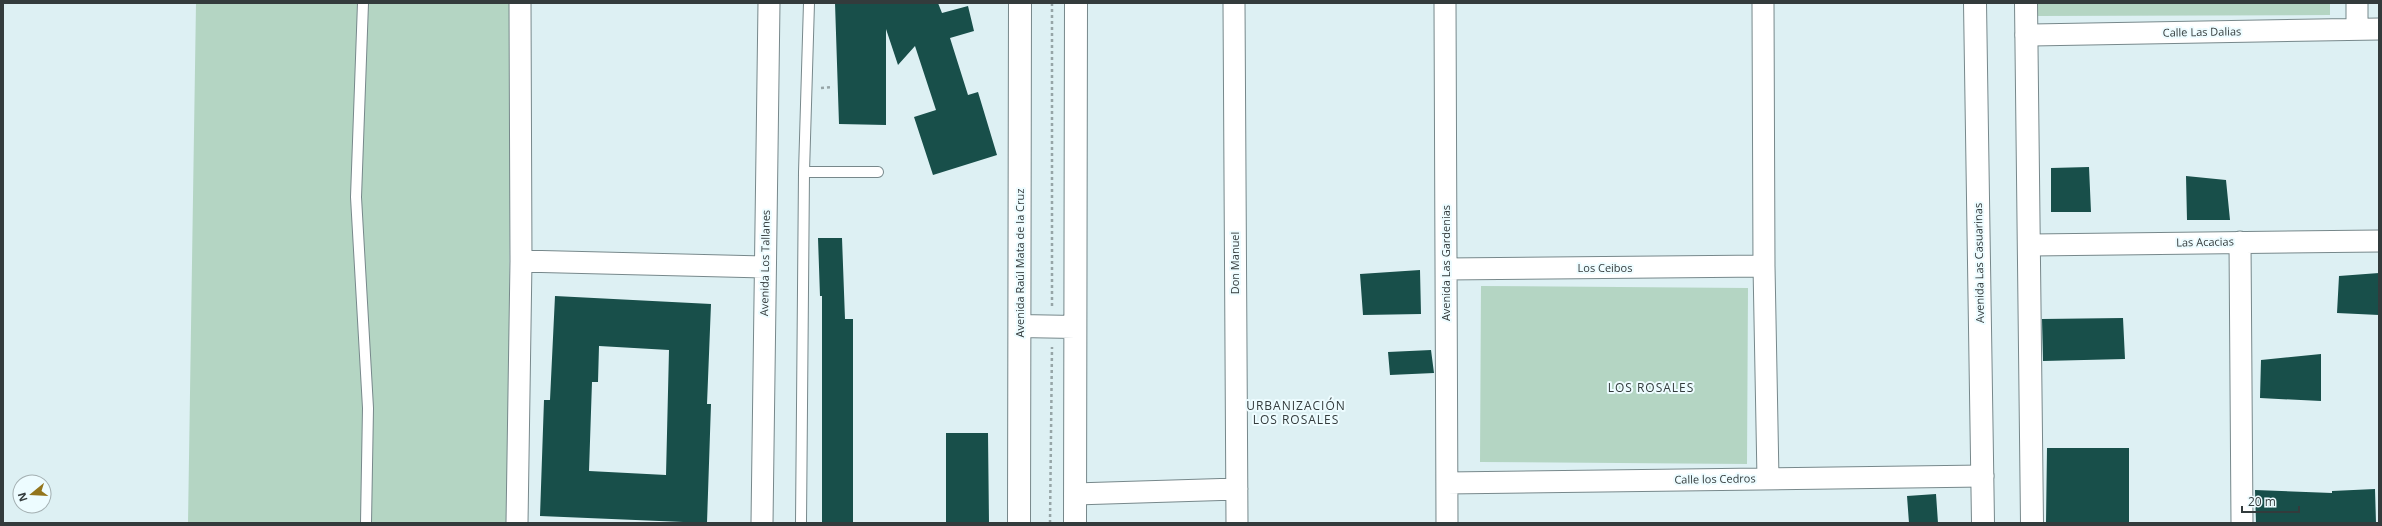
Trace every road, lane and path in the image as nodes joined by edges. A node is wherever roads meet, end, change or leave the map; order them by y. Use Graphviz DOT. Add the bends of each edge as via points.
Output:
graph roads {
  1 [pos="363,3"];
  2 [pos="520,3"];
  3 [pos="769,3"];
  4 [pos="810,3"];
  5 [pos="1020,3"];
  6 [pos="1052,3"];
  7 [pos="1076,3"];
  8 [pos="1234,3"];
  9 [pos="1444,3"];
  10 [pos="1763,3"];
  11 [pos="1975,3"];
  12 [pos="2026,3"];
  13 [pos="2357,3"];
  14 [pos="2379,28"];
  15 [pos="2357,29"];
  16 [pos="2026,35"];
  17 [pos="833,87"];
  18 [pos="815,88"];
  19 [pos="804,172"];
  20 [pos="878,172"];
  21 [pos="2379,241"];
  22 [pos="2240,242"];
  23 [pos="2030,245"];
  24 [pos="521,260"];
  25 [pos="1764,266"];
  26 [pos="765,267"];
  27 [pos="1446,269"];
  28 [pos="1020,326"];
  29 [pos="1052,327"];
  30 [pos="1075,327"];
  31 [pos="1983,476"];
  32 [pos="1768,479"];
  33 [pos="1447,483"];
  34 [pos="1236,489"];
  35 [pos="1075,494"];
  36 [pos="366,523"];
  37 [pos="517,523"];
  38 [pos="762,523"];
  39 [pos="801,523"];
  40 [pos="1019,523"];
  41 [pos="1050,523"];
  42 [pos="1075,523"];
  43 [pos="1237,523"];
  44 [pos="1447,523"];
  45 [pos="1983,523"];
  46 [pos="2032,523"];
  47 [pos="2242,523"];
  1 -- 36 [label="lane" via="356,198 368,408"];
  2 -- 24 [label="street"];
  3 -- 26 [label="street, Avenida Los Tallanes"];
  4 -- 19 [label="lane"];
  5 -- 28 [label="main road, Avenida Raúl Mata de la Cruz"];
  6 -- 29 [label="path"];
  7 -- 30 [label="main road"];
  8 -- 34 [label="street, Don Manuel"];
  9 -- 27 [label="street, Avenida Las Gardenias"];
  10 -- 25 [label="street"];
  11 -- 31 [label="main road, Avenida Las Casuarinas"];
  12 -- 16 [label="main road"];
  13 -- 15 [label="street"];
  14 -- 15 [label="street, Calle Las Dalias"];
  15 -- 16 [label="street, Calle Las Dalias"];
  16 -- 23 [label="main road"];
  17 -- 18 [label="path"];
  19 -- 20 [label="lane"];
  19 -- 39 [label="lane"];
  21 -- 22 [label="street, Las Acacias"];
  22 -- 23 [label="street, Las Acacias"];
  22 -- 47 [label="street"];
  23 -- 46 [label="main road"];
  24 -- 26 [label="street"];
  24 -- 37 [label="street"];
  25 -- 27 [label="street, Los Ceibos"];
  25 -- 32 [label="street"];
  26 -- 38 [label="street, Avenida Los Tallanes"];
  27 -- 33 [label="street, Avenida Las Gardenias"];
  28 -- 29 [label="main road"];
  28 -- 40 [label="main road, Avenida Raúl Mata de la Cruz"];
  29 -- 30 [label="main road"];
  29 -- 41 [label="path"];
  30 -- 35 [label="main road"];
  31 -- 32 [label="street, Calle los Cedros"];
  31 -- 45 [label="main road, Avenida Las Casuarinas"];
  32 -- 33 [label="street, Calle los Cedros"];
  33 -- 44 [label="street, Avenida Las Gardenias"];
  34 -- 35 [label="street"];
  34 -- 43 [label="street, Don Manuel"];
  35 -- 42 [label="main road"];
}
